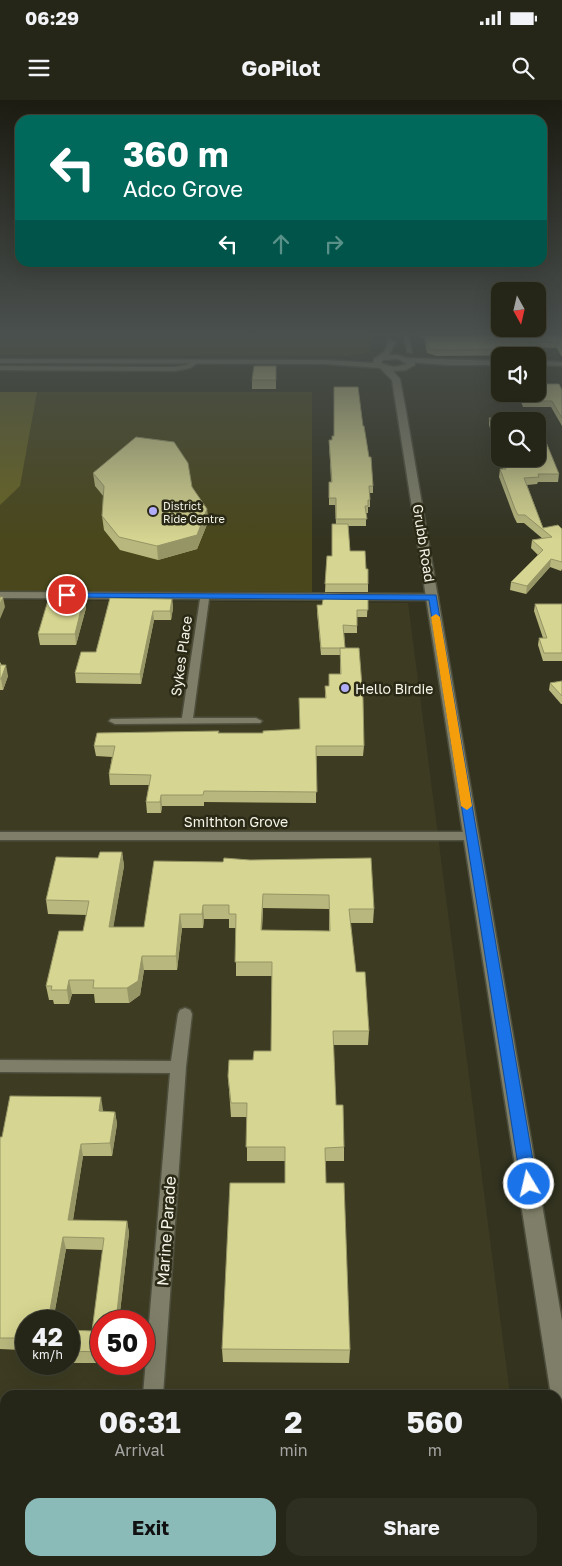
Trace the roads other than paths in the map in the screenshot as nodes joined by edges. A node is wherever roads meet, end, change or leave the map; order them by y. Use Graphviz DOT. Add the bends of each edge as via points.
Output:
graph roads {
  1 [pos="400,403"];
  2 [pos="0,595"];
  3 [pos="205,596"];
  4 [pos="433,597"];
  5 [pos="256,720"];
  6 [pos="115,721"];
  7 [pos="187,721"];
  8 [pos="0,836"];
  9 [pos="472,836"];
  10 [pos="185,1014"];
  11 [pos="0,1066"];
  12 [pos="178,1067"];
  13 [pos="562,1389"];
  14 [pos="153,1390"];
  1 -- 4 [label="main road, Grubb Road"];
  2 -- 3 [label="street"];
  3 -- 4 [label="street"];
  3 -- 7 [label="street, Sykes Place"];
  4 -- 9 [label="main road, Grubb Road"];
  5 -- 7 [label="street"];
  6 -- 7 [label="street"];
  8 -- 9 [label="street, Smithton Grove"];
  9 -- 13 [label="main road, Grubb Road"];
  10 -- 12 [label="street, Marine Parade"];
  11 -- 12 [label="street"];
  12 -- 14 [label="street, Marine Parade"];
}
